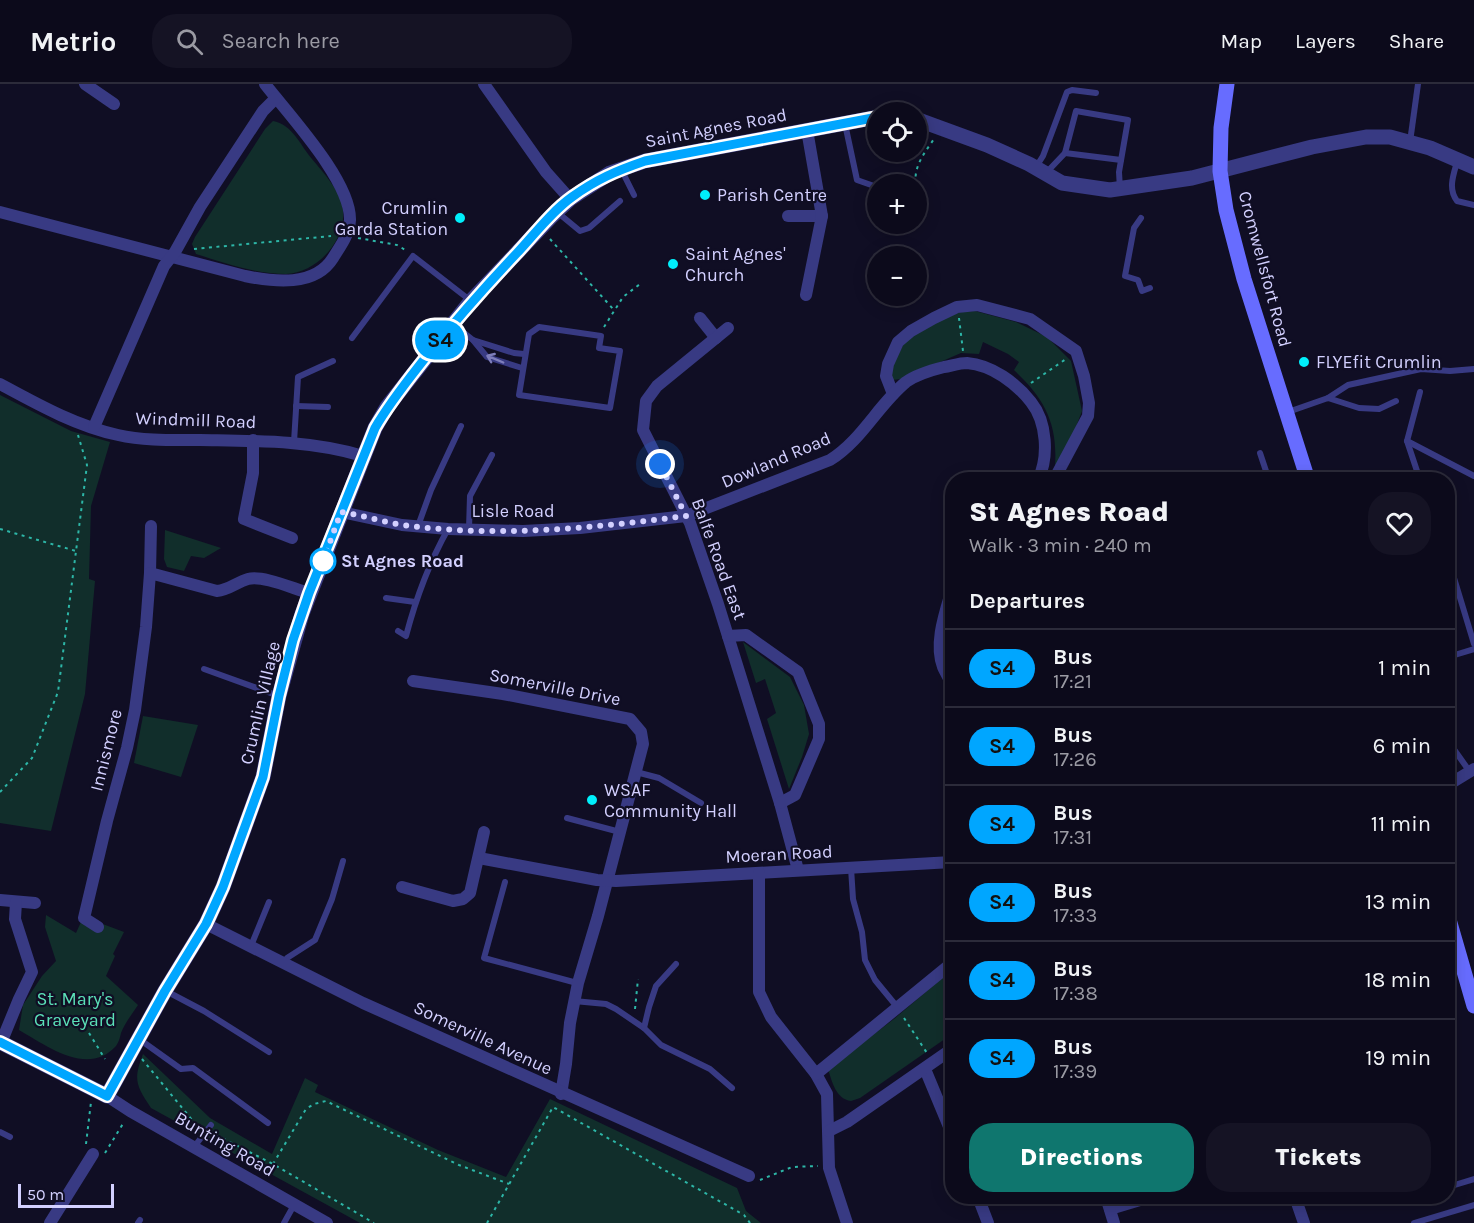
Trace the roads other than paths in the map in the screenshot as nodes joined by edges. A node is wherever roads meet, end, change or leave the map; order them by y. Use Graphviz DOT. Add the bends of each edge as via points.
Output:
graph roads {
  1 [pos="85,84"];
  2 [pos="266,84"];
  3 [pos="484,84"];
  4 [pos="1227,84"];
  5 [pos="1418,84"];
  6 [pos="1096,93"];
  7 [pos="276,98"];
  8 [pos="114,104"];
  9 [pos="867,119"];
  10 [pos="927,122"];
  11 [pos="845,123"];
  12 [pos="807,130"];
  13 [pos="1410,143"];
  14 [pos="1065,153"];
  15 [pos="1121,160"];
  16 [pos="1457,161"];
  17 [pos="1474,167"];
  18 [pos="621,169"];
  19 [pos="1041,171"];
  20 [pos="1220,171"];
  21 [pos="867,184"];
  22 [pos="1120,189"];
  23 [pos="634,195"];
  24 [pos="570,198"];
  25 [pos="620,201"];
  26 [pos="1474,205"];
  27 [pos="0,212"];
  28 [pos="556,212"];
  29 [pos="788,216"];
  30 [pos="822,216"];
  31 [pos="1141,218"];
  32 [pos="170,258"];
  33 [pos="1150,288"];
  34 [pos="806,295"];
  35 [pos="471,301"];
  36 [pos="700,318"];
  37 [pos="453,324"];
  38 [pos="728,328"];
  39 [pos="352,338"];
  40 [pos="716,338"];
  41 [pos="473,340"];
  42 [pos="524,354"];
  43 [pos="333,362"];
  44 [pos="522,368"];
  45 [pos="1474,369"];
  46 [pos="0,384"];
  47 [pos="1420,392"];
  48 [pos="893,394"];
  49 [pos="1328,398"];
  50 [pos="1396,402"];
  51 [pos="296,406"];
  52 [pos="328,407"];
  53 [pos="1287,413"];
  54 [pos="461,426"];
  55 [pos="94,427"];
  56 [pos="253,440"];
  57 [pos="1407,441"];
  58 [pos="294,442"];
  59 [pos="1260,453"];
  60 [pos="492,454"];
  61 [pos="363,456"];
  62 [pos="1042,472"];
  63 [pos="1058,472"];
  64 [pos="1266,472"];
  65 [pos="1305,472"];
  66 [pos="1417,472"];
  67 [pos="1474,476"];
  68 [pos="341,512"];
  69 [pos="686,516"];
  70 [pos="151,526"];
  71 [pos="418,526"];
  72 [pos="448,528"];
  73 [pos="469,530"];
  74 [pos="292,537"];
  75 [pos="150,573"];
  76 [pos="1455,581"];
  77 [pos="309,593"];
  78 [pos="386,597"];
  79 [pos="415,602"];
  80 [pos="945,618"];
  81 [pos="398,631"];
  82 [pos="728,636"];
  83 [pos="1474,644"];
  84 [pos="1474,649"];
  85 [pos="1455,655"];
  86 [pos="204,669"];
  87 [pos="945,671"];
  88 [pos="412,681"];
  89 [pos="279,696"];
  90 [pos="1455,750"];
  91 [pos="636,772"];
  92 [pos="1469,773"];
  93 [pos="1455,781"];
  94 [pos="1455,785"];
  95 [pos="780,802"];
  96 [pos="701,803"];
  97 [pos="567,818"];
  98 [pos="484,832"];
  99 [pos="620,832"];
  100 [pos="479,858"];
  101 [pos="344,861"];
  102 [pos="945,866"];
  103 [pos="851,868"];
  104 [pos="798,870"];
  105 [pos="759,873"];
  106 [pos="608,880"];
  107 [pos="505,882"];
  108 [pos="402,887"];
  109 [pos="0,900"];
  110 [pos="16,902"];
  111 [pos="268,902"];
  112 [pos="35,903"];
  113 [pos="206,924"];
  114 [pos="98,927"];
  115 [pos="1455,940"];
  116 [pos="251,947"];
  117 [pos="285,964"];
  118 [pos="676,964"];
  119 [pos="945,969"];
  120 [pos="578,983"];
  121 [pos="165,991"];
  122 [pos="574,1002"];
  123 [pos="1474,1006"];
  124 [pos="898,1008"];
  125 [pos="644,1028"];
  126 [pos="138,1038"];
  127 [pos="1,1042"];
  128 [pos="269,1052"];
  129 [pos="945,1052"];
  130 [pos="928,1060"];
  131 [pos="816,1074"];
  132 [pos="732,1088"];
  133 [pos="561,1094"];
  134 [pos="107,1096"];
  135 [pos="945,1112"];
  136 [pos="268,1123"];
  137 [pos="211,1125"];
  138 [pos="829,1131"];
  139 [pos="0,1132"];
  140 [pos="10,1137"];
  141 [pos="194,1147"];
  142 [pos="93,1154"];
  143 [pos="749,1176"];
  144 [pos="1474,1179"];
  145 [pos="1455,1185"];
  146 [pos="981,1204"];
  147 [pos="1108,1204"];
  148 [pos="1297,1204"];
  149 [pos="294,1205"];
  150 [pos="1474,1205"];
  151 [pos="50,1223"];
  152 [pos="284,1223"];
  153 [pos="327,1223"];
  154 [pos="848,1223"];
  155 [pos="988,1223"];
  156 [pos="1114,1223"];
  157 [pos="1304,1223"];
  158 [pos="1414,1223"];
  1 -- 8 [label="street"];
  2 -- 7 [label="street"];
  3 -- 24 [label="street" via="546,172"];
  4 -- 20 [label="main road, Cromwellsfort Road"];
  5 -- 13 [label="lane"];
  6 -- 19 [label="lane" via="1067,92"];
  7 -- 32 [label="street" via="263,111"];
  7 -- 32 [label="street" via="344,194 350,220 347,236 327,267 305,278 275,282"];
  9 -- 11 [label="street, Saint Agnes Road"];
  10 -- 19 [label="street"];
  11 -- 12 [label="street, Saint Agnes Road"];
  11 -- 21 [label="lane" via="857,180"];
  12 -- 18 [label="street, Saint Agnes Road"];
  12 -- 30 [label="street"];
  13 -- 16 [label="street"];
  13 -- 20 [label="street" via="1390,137 1366,137"];
  14 -- 15 [label="lane"];
  14 -- 15 [label="lane" via="1076,111 1128,120"];
  14 -- 19 [label="lane"];
  15 -- 22 [label="lane"];
  16 -- 17 [label="street"];
  16 -- 26 [label="lane" via="1452,195 1457,201"];
  18 -- 23 [label="lane"];
  18 -- 24 [label="street, Saint Agnes Road"];
  19 -- 22 [label="street" via="1062,183"];
  20 -- 22 [label="street"];
  20 -- 53 [label="main road, Cromwellsfort Road" via="1244,279"];
  24 -- 28 [label="street, Saint Agnes Road"];
  25 -- 28 [label="lane" via="580,231"];
  27 -- 32 [label="street"];
  28 -- 35 [label="street, Saint Agnes Road"];
  29 -- 30 [label="street"];
  30 -- 34 [label="street"];
  31 -- 33 [label="lane" via="1134,228 1125,276 1138,280 1142,291"];
  32 -- 55 [label="street"];
  35 -- 37 [label="street, Saint Agnes Road"];
  35 -- 39 [label="lane" via="412,256"];
  36 -- 40 [label="street"];
  37 -- 41 [label="lane"];
  37 -- 61 [label="street, Crumlin Village" via="387,407"];
  38 -- 40 [label="street"];
  40 -- 69 [label="street, Balfe Road East" via="657,386 646,401 643,430"];
  41 -- 42 [label="lane"];
  44 -- 41 [label="lane, one-way" via="487,357"];
  42 -- 44 [label="lane"];
  42 -- 44 [label="lane" via="529,334 539,327 601,336 599,348 620,351 610,408 519,395"];
  43 -- 51 [label="lane" via="298,377"];
  45 -- 49 [label="lane" via="1421,369 1348,385"];
  46 -- 55 [label="street, Windmill Road" via="48,410"];
  47 -- 57 [label="lane"];
  48 -- 62 [label="street, Dowland Road" via="908,381 932,370 965,363 1005,377 1022,390 1039,412 1045,438"];
  48 -- 63 [label="street" via="886,376 888,364 898,342 911,331 957,307 977,305 1030,319 1076,351 1089,403 1088,416"];
  48 -- 69 [label="street, Dowland Road" via="847,449 830,460"];
  49 -- 50 [label="lane" via="1359,408 1379,409"];
  49 -- 53 [label="lane"];
  51 -- 52 [label="lane"];
  51 -- 58 [label="lane"];
  53 -- 65 [label="main road, Cromwellsfort Road"];
  54 -- 71 [label="lane"];
  55 -- 56 [label="street, Windmill Road" via="117,435 162,440"];
  56 -- 58 [label="street, Windmill Road"];
  56 -- 74 [label="street" via="253,473 244,519"];
  57 -- 66 [label="lane"];
  57 -- 67 [label="lane"];
  58 -- 61 [label="street, Windmill Road"];
  59 -- 64 [label="lane"];
  60 -- 73 [label="lane" via="470,496"];
  61 -- 68 [label="street, Crumlin Village"];
  68 -- 71 [label="street, Lisle Road"];
  68 -- 77 [label="street, Crumlin Village"];
  69 -- 73 [label="street, Lisle Road" via="580,528"];
  69 -- 82 [label="street, Balfe Road East"];
  70 -- 75 [label="street, Innismore"];
  71 -- 72 [label="street, Lisle Road"];
  72 -- 73 [label="street, Lisle Road"];
  72 -- 79 [label="lane"];
  75 -- 77 [label="street" via="217,591 250,578"];
  75 -- 114 [label="street, Innismore" via="141,674 131,729 84,918"];
  76 -- 83 [label="lane"];
  77 -- 89 [label="street, Crumlin Village"];
  78 -- 79 [label="lane"];
  79 -- 81 [label="lane" via="406,636"];
  80 -- 87 [label="street" via="940,654"];
  82 -- 95 [label="street, Balfe Road East"];
  82 -- 95 [label="street, Balfe Road East" via="746,635 798,672 819,724 819,739 795,795"];
  84 -- 85 [label="lane"];
  86 -- 89 [label="lane"];
  88 -- 91 [label="street, Somerville Drive" via="630,719 641,732 643,744"];
  89 -- 113 [label="street, Crumlin Village" via="259,788 231,869"];
  90 -- 92 [label="lane"];
  91 -- 96 [label="lane" via="659,778"];
  91 -- 99 [label="street, Somerville Drive"];
  92 -- 93 [label="street"];
  92 -- 94 [label="street"];
  95 -- 104 [label="street, Balfe Road East"];
  97 -- 99 [label="lane"];
  98 -- 100 [label="street"];
  99 -- 106 [label="street, Somerville Drive"];
  100 -- 106 [label="street, Moeran Road"];
  100 -- 108 [label="street" via="470,893 463,899 453,902"];
  101 -- 117 [label="lane" via="315,940 287,958"];
  102 -- 103 [label="street, Moeran Road"];
  103 -- 104 [label="street, Moeran Road"];
  103 -- 124 [label="lane" via="865,960 875,980"];
  104 -- 105 [label="street, Moeran Road"];
  105 -- 106 [label="street, Moeran Road"];
  105 -- 131 [label="street" via="759,992 771,1017"];
  106 -- 120 [label="street, Somerville Drive"];
  107 -- 120 [label="lane" via="484,958"];
  109 -- 110 [label="street"];
  110 -- 112 [label="street"];
  110 -- 127 [label="street" via="15,920 33,972"];
  111 -- 116 [label="lane"];
  113 -- 116 [label="street, Somerville Avenue"];
  113 -- 121 [label="street, Crumlin Village"];
  115 -- 123 [label="main road"];
  116 -- 117 [label="street, Somerville Avenue"];
  117 -- 133 [label="street, Somerville Avenue"];
  118 -- 125 [label="lane" via="656,986"];
  119 -- 124 [label="street"];
  120 -- 122 [label="street, Somerville Drive"];
  121 -- 126 [label="street, Crumlin Village"];
  121 -- 128 [label="lane"];
  122 -- 125 [label="lane" via="606,1004"];
  122 -- 133 [label="street, Somerville Drive"];
  124 -- 131 [label="street"];
  125 -- 132 [label="lane" via="661,1045 710,1070"];
  126 -- 134 [label="street, Crumlin Village"];
  126 -- 136 [label="lane" via="180,1069 193,1068"];
  127 -- 134 [label="street"];
  129 -- 130 [label="street"];
  130 -- 135 [label="street"];
  130 -- 138 [label="street" via="847,1122"];
  131 -- 138 [label="street" via="827,1094"];
  133 -- 143 [label="street, Somerville Avenue"];
  134 -- 141 [label="street, Bunting Road"];
  137 -- 141 [label="lane"];
  138 -- 154 [label="street" via="829,1166"];
  139 -- 140 [label="lane"];
  141 -- 149 [label="street, Bunting Road"];
  142 -- 151 [label="street"];
  144 -- 145 [label="lane"];
  146 -- 155 [label="street"];
  147 -- 156 [label="street"];
  148 -- 157 [label="street"];
  149 -- 152 [label="lane"];
  149 -- 153 [label="street, Bunting Road"];
  150 -- 158 [label="lane"];
}
